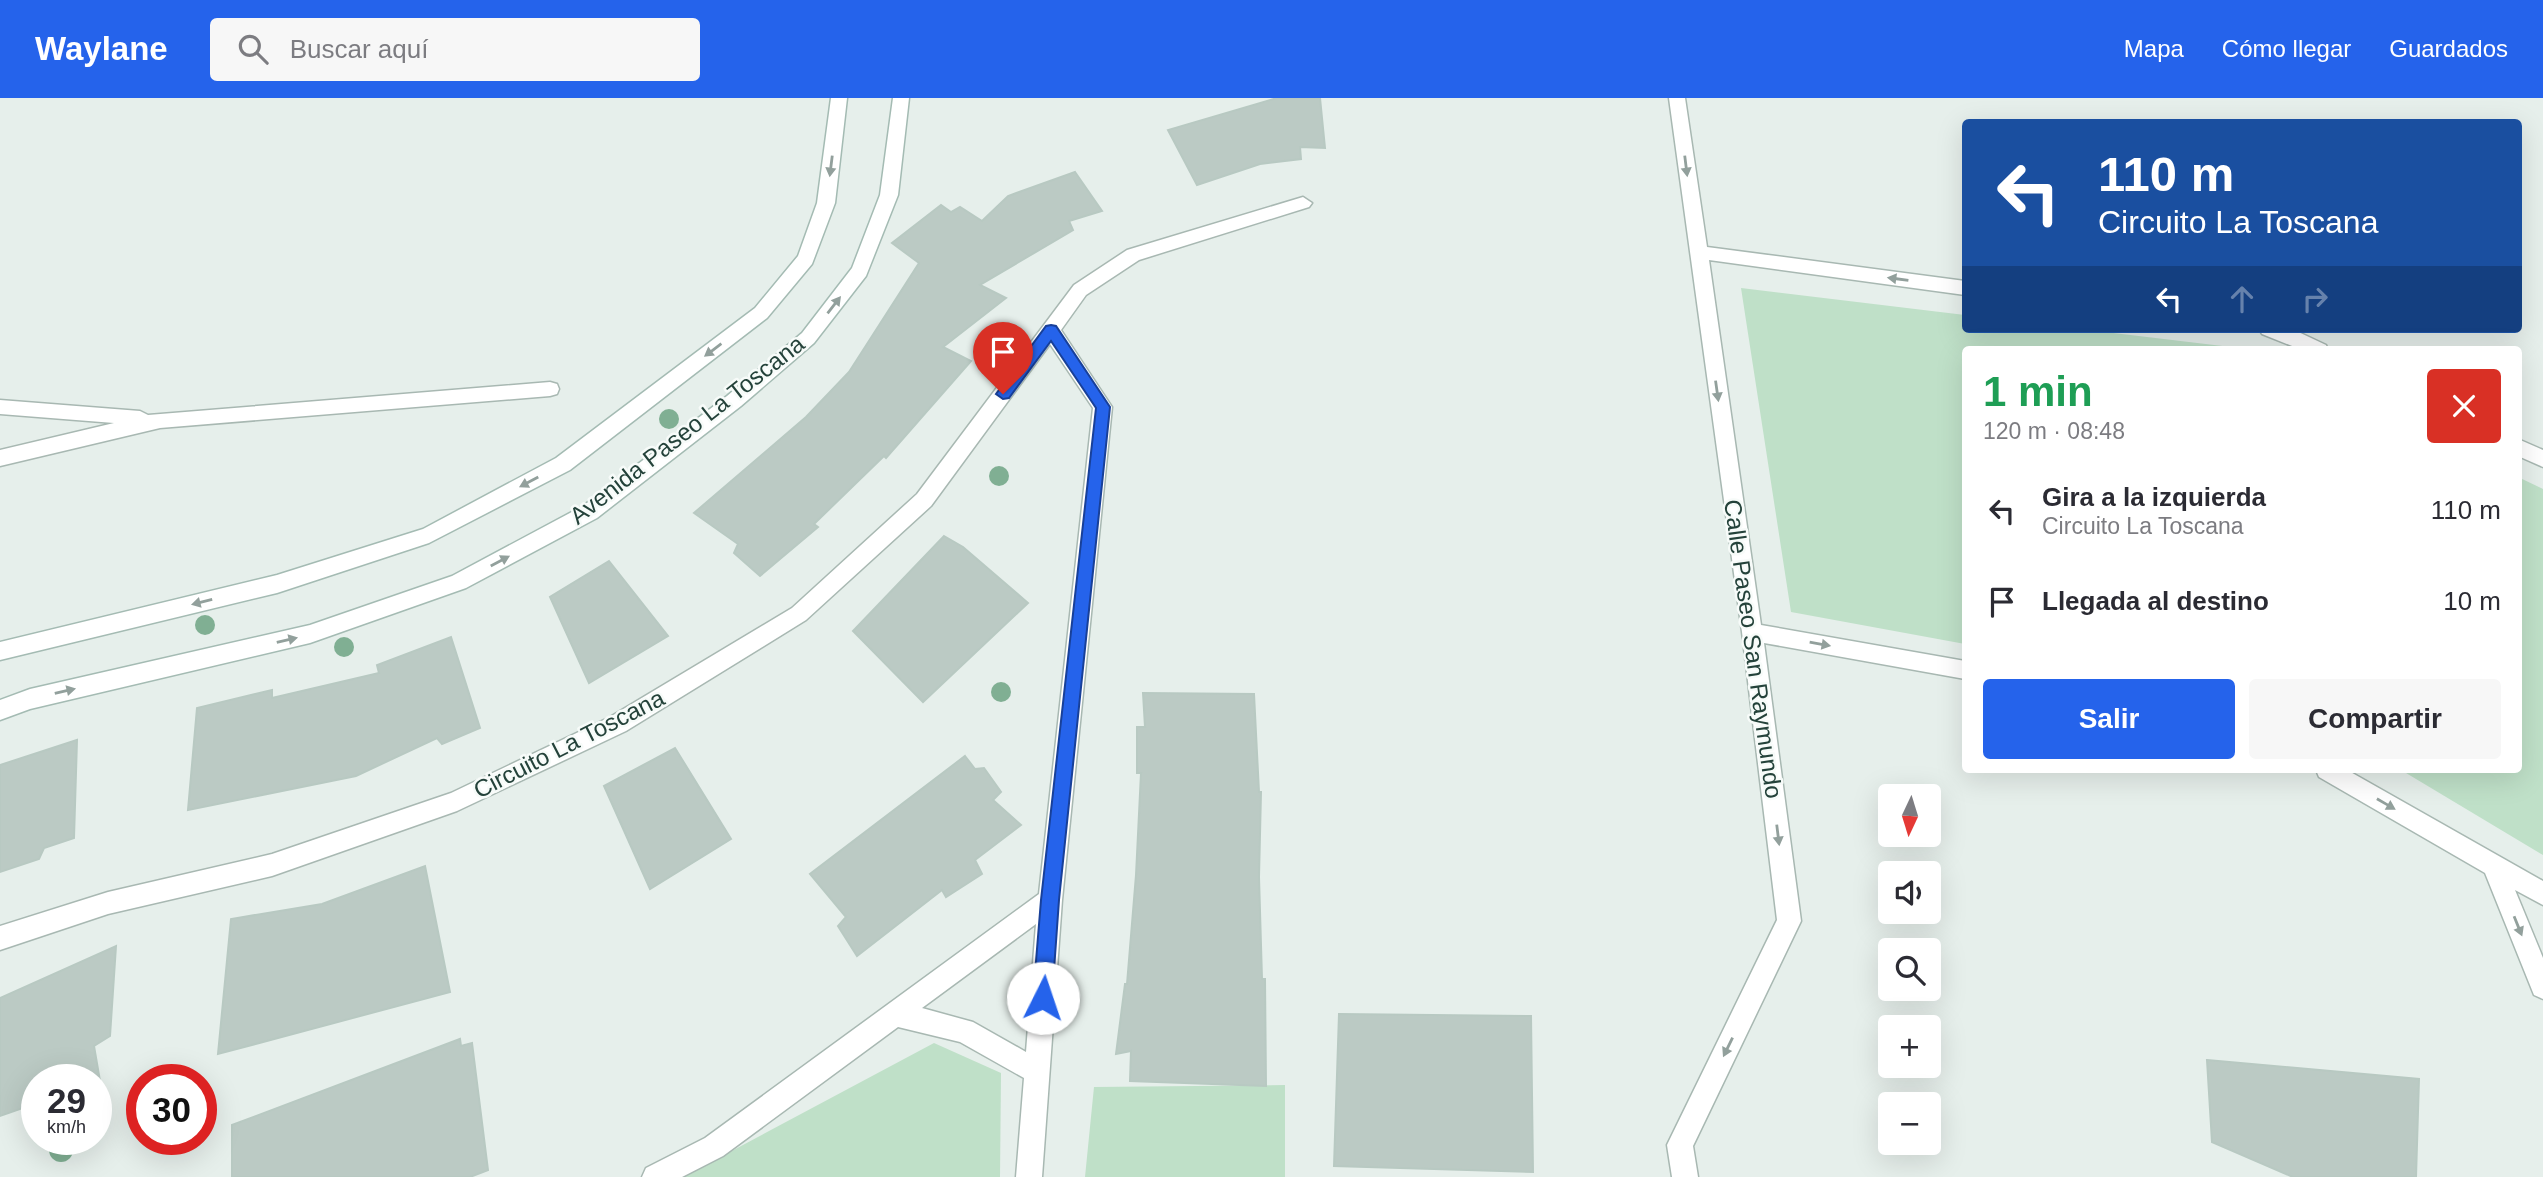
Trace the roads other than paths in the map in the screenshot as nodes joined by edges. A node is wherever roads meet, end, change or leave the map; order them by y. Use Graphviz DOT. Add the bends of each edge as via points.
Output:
graph roads {
  1 [pos="839,98"];
  2 [pos="901,98"];
  3 [pos="1677,98"];
  4 [pos="1303,203"];
  5 [pos="1697,251"];
  6 [pos="1962,288"];
  7 [pos="1051,330"];
  8 [pos="2283,333"];
  9 [pos="2311,346"];
  10 [pos="550,389"];
  11 [pos="0,407"];
  12 [pos="160,420"];
  13 [pos="2522,449"];
  14 [pos="0,458"];
  15 [pos="2543,459"];
  16 [pos="1752,632"];
  17 [pos="0,651"];
  18 [pos="1962,669"];
  19 [pos="0,710"];
  20 [pos="2332,773"];
  21 [pos="2493,865"];
  22 [pos="2543,894"];
  23 [pos="1050,900"];
  24 [pos="0,938"];
  25 [pos="2543,987"];
  26 [pos="895,1014"];
  27 [pos="1037,1072"];
  28 [pos="655,1177"];
  29 [pos="1029,1177"];
  30 [pos="1685,1177"];
  1 -- 17 [label="street, Avenida Paseo La Toscana, one-way" via="826,202 806,259 761,313 563,464 429,535 277,584"];
  19 -- 2 [label="street, Avenida Paseo La Toscana, one-way" via="30,699 310,634 459,582 590,512 808,338 860,271 888,195"];
  3 -- 5 [label="street, Calle Paseo San Raymundo, one-way"];
  4 -- 7 [label="street, Circuito La Toscana" via="1133,255 1080,290"];
  6 -- 5 [label="street, one-way"];
  5 -- 16 [label="street, Calle Paseo San Raymundo, one-way"];
  7 -- 23 [label="street" via="1103,407"];
  7 -- 24 [label="street, Circuito La Toscana" via="924,500 799,614 618,724 457,801 299,856 108,904"];
  8 -- 9 [label="street"];
  10 -- 12 [label="street"];
  11 -- 12 [label="street"];
  12 -- 14 [label="street"];
  13 -- 15 [label="street"];
  16 -- 18 [label="street, one-way"];
  16 -- 30 [label="street, Calle Paseo San Raymundo, one-way" via="1789,921 1680,1145"];
  20 -- 21 [label="street, one-way"];
  21 -- 22 [label="street"];
  21 -- 25 [label="street, one-way"];
  23 -- 26 [label="street"];
  23 -- 27 [label="street"];
  26 -- 27 [label="street" via="964,1031"];
  26 -- 28 [label="street" via="714,1147"];
  27 -- 29 [label="street"];
}
